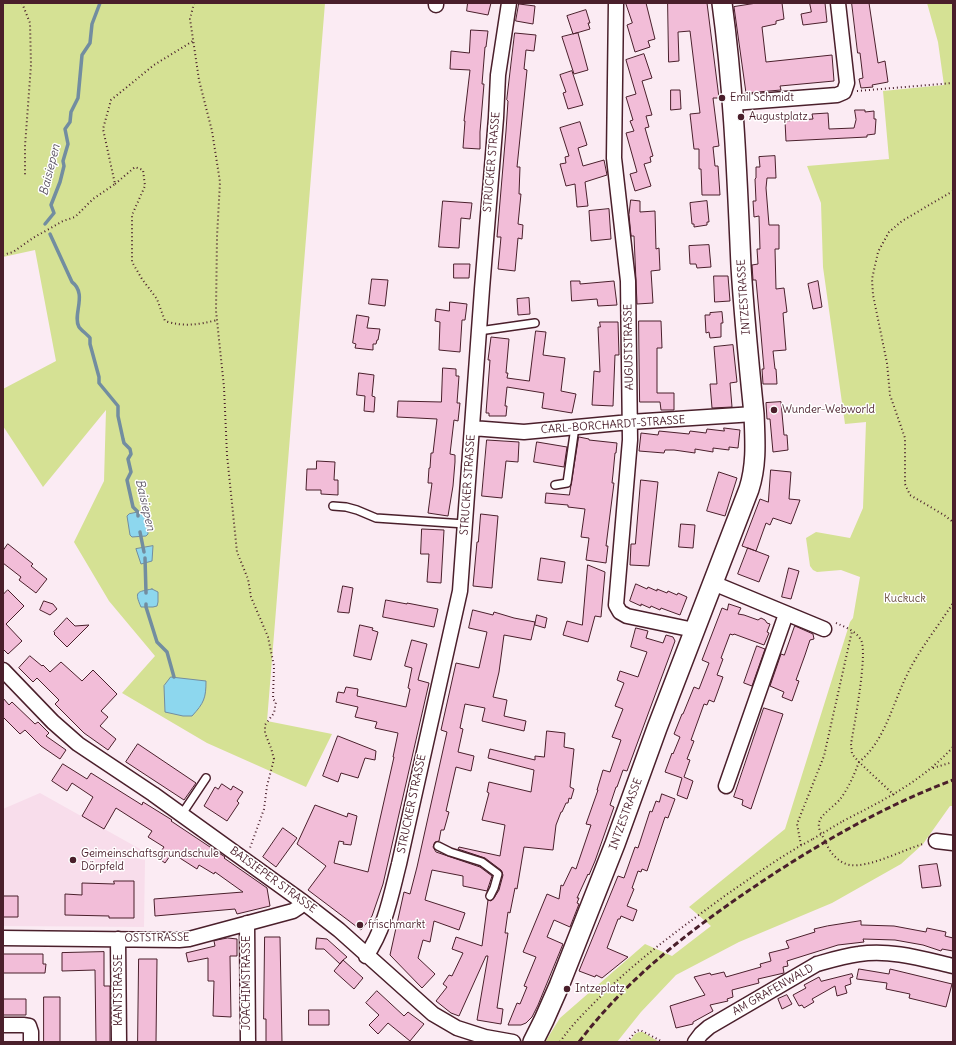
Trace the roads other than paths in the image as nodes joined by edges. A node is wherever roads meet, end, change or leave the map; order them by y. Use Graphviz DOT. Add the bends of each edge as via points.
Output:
graph roads {
  1 [pos="509,3"];
  2 [pos="616,3"];
  3 [pos="722,3"];
  4 [pos="838,3"];
  5 [pos="733,103"];
  6 [pos="535,323"];
  7 [pos="479,331"];
  8 [pos="754,414"];
  9 [pos="630,422"];
  10 [pos="575,427"];
  11 [pos="472,428"];
  12 [pos="555,485"];
  13 [pos="333,506"];
  14 [pos="465,524"];
  15 [pos="713,583"];
  16 [pos="786,614"];
  17 [pos="828,625"];
  18 [pos="694,630"];
  19 [pos="3,670"];
  20 [pos="206,778"];
  21 [pos="726,786"];
  22 [pos="182,814"];
  23 [pos="936,841"];
  24 [pos="953,843"];
  25 [pos="438,846"];
  26 [pos="490,896"];
  27 [pos="303,902"];
  28 [pos="247,923"];
  29 [pos="3,938"];
  30 [pos="118,939"];
  31 [pos="366,956"];
  32 [pos="953,966"];
  33 [pos="3,1025"];
  34 [pos="31,1042"];
  35 [pos="118,1042"];
  36 [pos="248,1042"];
  37 [pos="513,1042"];
  38 [pos="533,1042"];
  39 [pos="695,1042"];
  1 -- 7 [label="street, STRUCKER STRASSE" via="498,75"];
  2 -- 9 [label="street, AUGUSTSTRASSE" via="614,158 628,281"];
  3 -- 5 [label="main road, INTZESTRASSE"];
  4 -- 5 [label="street" via="847,83 844,92 837,95"];
  5 -- 8 [label="main road, INTZESTRASSE" via="741,266"];
  6 -- 7 [label="lane"];
  7 -- 11 [label="street, STRUCKER STRASSE"];
  8 -- 9 [label="street, CARL-BORCHARDT-STRASSE"];
  8 -- 15 [label="main road, INTZESTRASSE" via="753,477"];
  9 -- 10 [label="street, CARL-BORCHARDT-STRASSE"];
  9 -- 18 [label="street, AUGUSTSTRASSE" via="616,608 626,616"];
  10 -- 11 [label="street, CARL-BORCHARDT-STRASSE" via="524,432"];
  10 -- 12 [label="lane" via="567,483"];
  11 -- 14 [label="street, STRUCKER STRASSE"];
  13 -- 14 [label="lane" via="357,510 376,518"];
  14 -- 31 [label="street, STRUCKER STRASSE" via="456,614 399,864 379,933"];
  15 -- 16 [label="street"];
  15 -- 18 [label="main road, INTZESTRASSE"];
  16 -- 17 [label="street"];
  16 -- 21 [label="street"];
  18 -- 38 [label="main road, INTZESTRASSE" via="615,844 559,986"];
  19 -- 22 [label="street, BAISIEPER STRASSE" via="78,744"];
  20 -- 22 [label="lane"];
  22 -- 27 [label="street, BAISIEPER STRASSE"];
  23 -- 24 [label="street"];
  25 -- 26 [label="lane" via="482,862 498,874"];
  27 -- 28 [label="street, OSTSTRASSE" via="293,911"];
  27 -- 31 [label="street, BAISIEPER STRASSE" via="339,930"];
  28 -- 30 [label="street, OSTSTRASSE" via="189,939"];
  28 -- 36 [label="street, JOACHIMSTRASSE"];
  29 -- 30 [label="street, OSTSTRASSE"];
  30 -- 35 [label="street, KANTSTRASSE"];
  31 -- 37 [label="street, BAISIEPER STRASSE" via="441,1020 469,1032"];
  32 -- 39 [label="street, AM GRAFENWALD" via="887,953 836,958 817,964 709,1027"];
  33 -- 34 [label="street" via="29,1026"];
}
